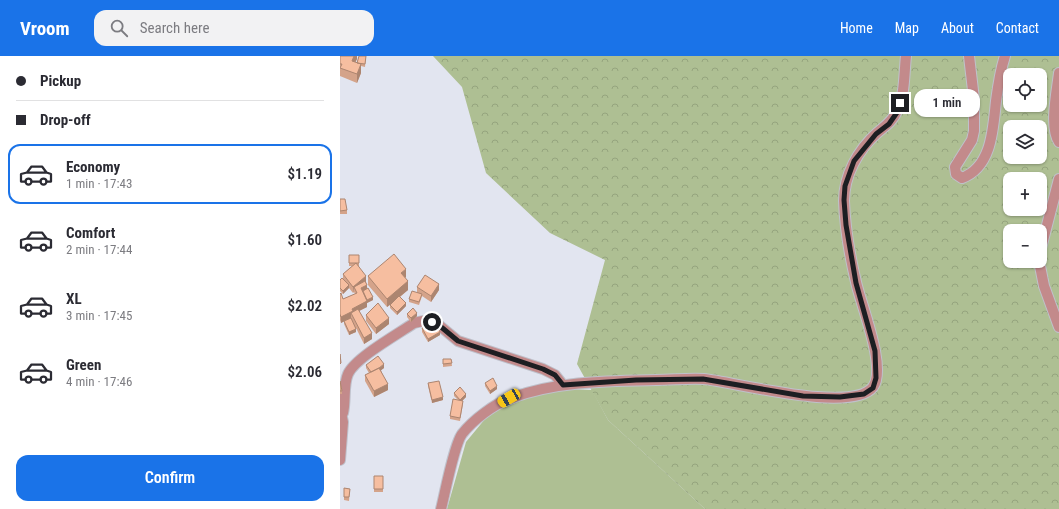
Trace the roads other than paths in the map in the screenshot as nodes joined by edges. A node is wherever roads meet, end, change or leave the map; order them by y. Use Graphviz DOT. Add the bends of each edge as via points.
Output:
graph roads {
  1 [pos="906,56"];
  2 [pos="969,56"];
  3 [pos="1005,56"];
  4 [pos="1059,73"];
  5 [pos="1059,142"];
  6 [pos="1059,179"];
  7 [pos="1047,225"];
  8 [pos="1040,268"];
  9 [pos="1059,327"];
  10 [pos="563,385"];
  11 [pos="341,411"];
  12 [pos="340,460"];
  13 [pos="441,509"];
  1 -- 10 [label="street" via="898,111 854,161 845,186 846,225 856,283 875,351 876,378 873,388 864,394 840,397 803,396 703,379"];
  2 -- 3 [label="street" via="975,119 972,140 955,167 956,174 962,178 979,167 986,154 994,126 999,78"];
  4 -- 5 [label="street" via="1055,120 1055,136"];
  6 -- 7 [label="street"];
  8 -- 9 [label="street"];
  10 -- 11 [label="street" via="549,372 458,341 440,326 423,321 414,323 351,369"];
  10 -- 13 [label="street" via="509,398 490,410 462,435"];
  11 -- 12 [label="street" via="343,430"];
}
